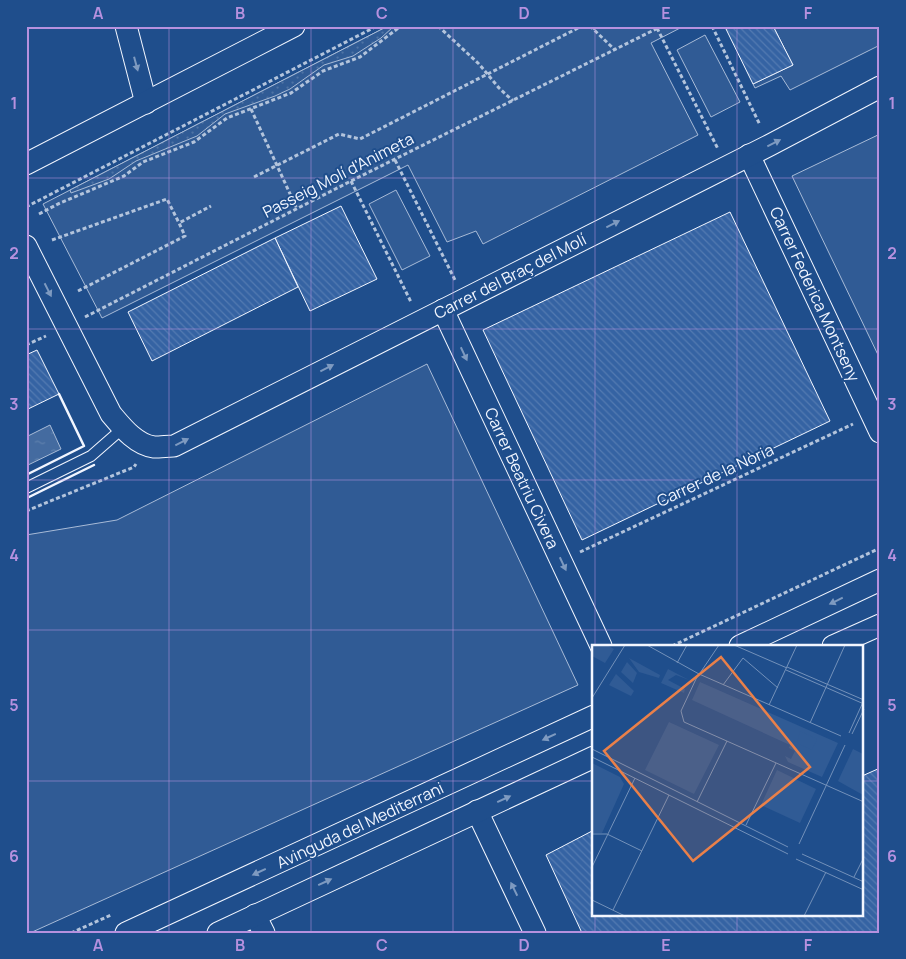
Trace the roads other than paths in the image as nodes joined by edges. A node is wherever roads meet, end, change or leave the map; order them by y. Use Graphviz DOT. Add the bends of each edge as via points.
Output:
graph roads {
  1 [pos="126,26"];
  2 [pos="294,26"];
  3 [pos="880,87"];
  4 [pos="146,103"];
  5 [pos="749,155"];
  6 [pos="26,164"];
  7 [pos="26,246"];
  8 [pos="443,310"];
  9 [pos="876,424"];
  10 [pos="136,437"];
  11 [pos="26,488"];
  12 [pos="880,580"];
  13 [pos="880,625"];
  14 [pos="601,645"];
  15 [pos="742,645"];
  16 [pos="835,645"];
  17 [pos="592,717"];
  18 [pos="592,758"];
  19 [pos="477,811"];
  20 [pos="260,924"];
  21 [pos="126,933"];
  22 [pos="218,933"];
  23 [pos="535,933"];
  1 -- 4 [label="street, one-way"];
  2 -- 4 [label="street"];
  5 -- 3 [label="street, Carrer del Braç del Molí, one-way"];
  4 -- 6 [label="street"];
  8 -- 5 [label="street, Carrer del Braç del Molí, one-way"];
  5 -- 9 [label="street, Carrer Federica Montseny"];
  7 -- 10 [label="street, one-way" via="111,414"];
  10 -- 8 [label="street, Carrer del Braç del Molí, one-way" via="153,447 174,446"];
  8 -- 14 [label="street, Carrer Beatriu Civera, one-way"];
  10 -- 11 [label="lane"];
  12 -- 15 [label="street, one-way"];
  13 -- 16 [label="street"];
  17 -- 21 [label="street, Avinguda del Mediterrani, one-way"];
  19 -- 18 [label="street, one-way"];
  20 -- 19 [label="street, one-way"];
  23 -- 19 [label="street, one-way"];
  20 -- 22 [label="street"];
}
